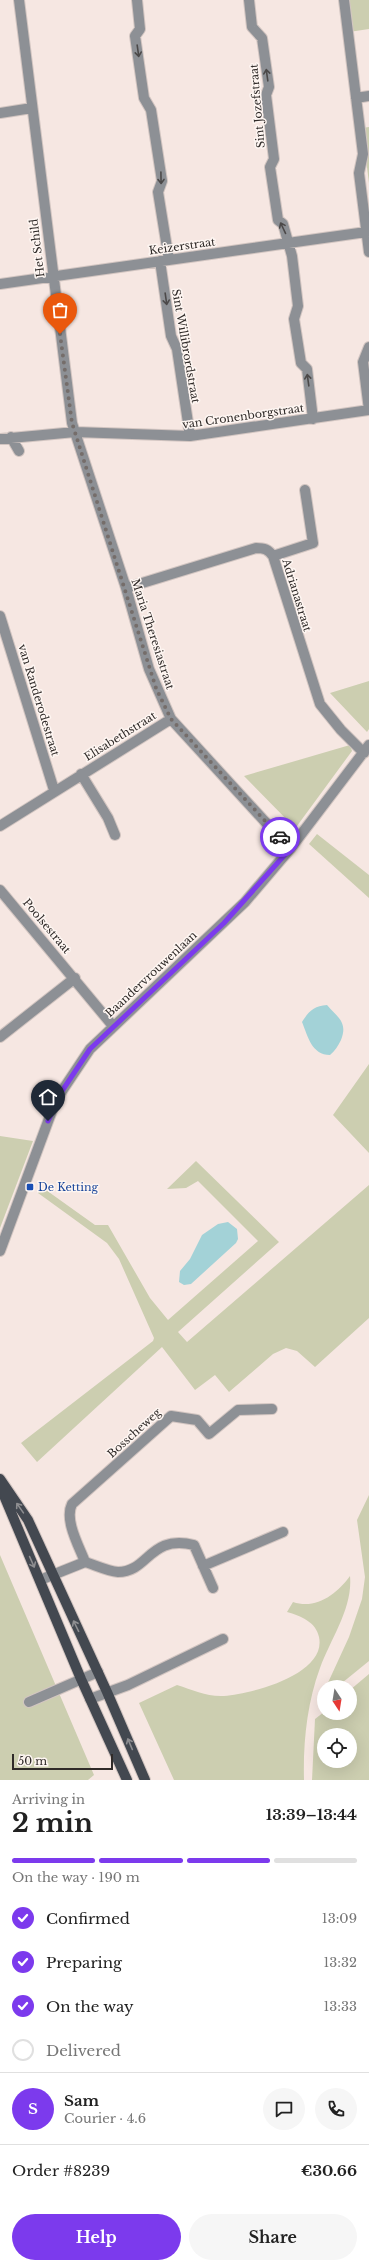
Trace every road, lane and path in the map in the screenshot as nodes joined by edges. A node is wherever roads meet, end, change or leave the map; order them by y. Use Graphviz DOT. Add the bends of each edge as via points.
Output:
graph roads {
  1 [pos="19,0"];
  2 [pos="137,0"];
  3 [pos="249,0"];
  4 [pos="344,0"];
  5 [pos="369,96"];
  6 [pos="356,98"];
  7 [pos="32,108"];
  8 [pos="0,113"];
  9 [pos="366,232"];
  10 [pos="288,243"];
  11 [pos="369,252"];
  12 [pos="164,260"];
  13 [pos="52,276"];
  14 [pos="0,284"];
  15 [pos="369,347"];
  16 [pos="369,410"];
  17 [pos="313,418"];
  18 [pos="75,432"];
  19 [pos="190,436"];
  20 [pos="11,437"];
  21 [pos="0,439"];
  22 [pos="19,451"];
  23 [pos="305,490"];
  24 [pos="273,556"];
  25 [pos="126,588"];
  26 [pos="0,616"];
  27 [pos="171,719"];
  28 [pos="366,749"];
  29 [pos="81,774"];
  30 [pos="54,790"];
  31 [pos="0,826"];
  32 [pos="115,835"];
  33 [pos="290,849"];
  34 [pos="0,890"];
  35 [pos="75,978"];
  36 [pos="113,1026"];
  37 [pos="0,1036"];
  38 [pos="0,1251"];
  39 [pos="272,1409"];
  40 [pos="0,1479"];
  41 [pos="0,1486"];
  42 [pos="283,1532"];
  43 [pos="85,1562"];
  44 [pos="203,1566"];
  45 [pos="53,1574"];
  46 [pos="40,1580"];
  47 [pos="213,1588"];
  48 [pos="223,1640"];
  49 [pos="98,1672"];
  50 [pos="81,1679"];
  51 [pos="107,1692"];
  52 [pos="90,1699"];
  53 [pos="29,1702"];
  54 [pos="127,1780"];
  55 [pos="145,1780"];
  1 -- 7 [label="street, Het Schild"];
  2 -- 12 [label="street, Sint Willibrordstraat, one-way" via="140,29 135,36 144,98 152,110 162,181 158,192"];
  10 -- 3 [label="street, Sint Jozefstraat, one-way" via="283,224 278,220 270,167 274,159 262,38 252,27"];
  4 -- 6 [label="street"];
  5 -- 6 [label="street"];
  6 -- 9 [label="street" via="363,154 359,173"];
  7 -- 8 [label="street"];
  7 -- 13 [label="street, Het Schild"];
  9 -- 10 [label="street, Keizerstraat"];
  9 -- 11 [label="street"];
  10 -- 12 [label="street, Keizerstraat"];
  17 -- 10 [label="street, Sint Jozefstraat, one-way" via="307,369 301,363 294,319 298,306"];
  12 -- 13 [label="street, Keizerstraat"];
  12 -- 19 [label="street, Sint Willibrordstraat, one-way" via="171,336 177,349"];
  13 -- 14 [label="street, Keizerstraat"];
  13 -- 18 [label="street, Het Schild"];
  15 -- 16 [label="street" via="363,362"];
  16 -- 17 [label="street, van Cronenborgstraat"];
  17 -- 19 [label="street, van Cronenborgstraat"];
  18 -- 19 [label="street, van Cronenborgstraat"];
  18 -- 20 [label="street, van Cronenborgstraat"];
  18 -- 25 [label="street, Maria Theresiastraat"];
  20 -- 21 [label="street, van Cronenborgstraat"];
  20 -- 22 [label="street"];
  23 -- 24 [label="street" via="313,543"];
  24 -- 25 [label="street, Adrianastraat" via="264,548 256,548"];
  24 -- 28 [label="street, Adrianastraat" via="320,704 341,730"];
  25 -- 27 [label="street, Maria Theresiastraat" via="149,669"];
  26 -- 30 [label="street, van Randerodestraat"];
  27 -- 29 [label="street, Elisabethstraat"];
  27 -- 33 [label="street, Maria Theresiastraat"];
  28 -- 33 [label="street, Baandervrouwenlaan"];
  29 -- 30 [label="street, Elisabethstraat"];
  29 -- 32 [label="street, Elisabethstraat" via="108,818"];
  30 -- 31 [label="street, Elisabethstraat"];
  33 -- 36 [label="street, Baandervrouwenlaan" via="224,923"];
  34 -- 35 [label="street, Poolsestraat"];
  35 -- 36 [label="street, Poolsestraat"];
  35 -- 37 [label="street"];
  36 -- 38 [label="street, Baandervrouwenlaan" via="90,1049 53,1108"];
  39 -- 43 [label="street, Bosscheweg" via="238,1410 209,1434 197,1420 171,1416 72,1504 69,1511 70,1519"];
  45 -- 40 [label="main road, one-way" via="28,1520"];
  41 -- 46 [label="main road, one-way"];
  42 -- 44 [label="street"];
  43 -- 44 [label="street" via="118,1572 128,1570 166,1544 180,1542 194,1545"];
  43 -- 45 [label="street"];
  44 -- 47 [label="street"];
  45 -- 46 [label="street"];
  49 -- 45 [label="main road, one-way"];
  46 -- 50 [label="main road"];
  48 -- 51 [label="street"];
  49 -- 50 [label="street"];
  49 -- 51 [label="main road"];
  50 -- 52 [label="main road"];
  50 -- 53 [label="street"];
  51 -- 52 [label="street"];
  55 -- 51 [label="main road, one-way"];
  52 -- 54 [label="main road"];
}
